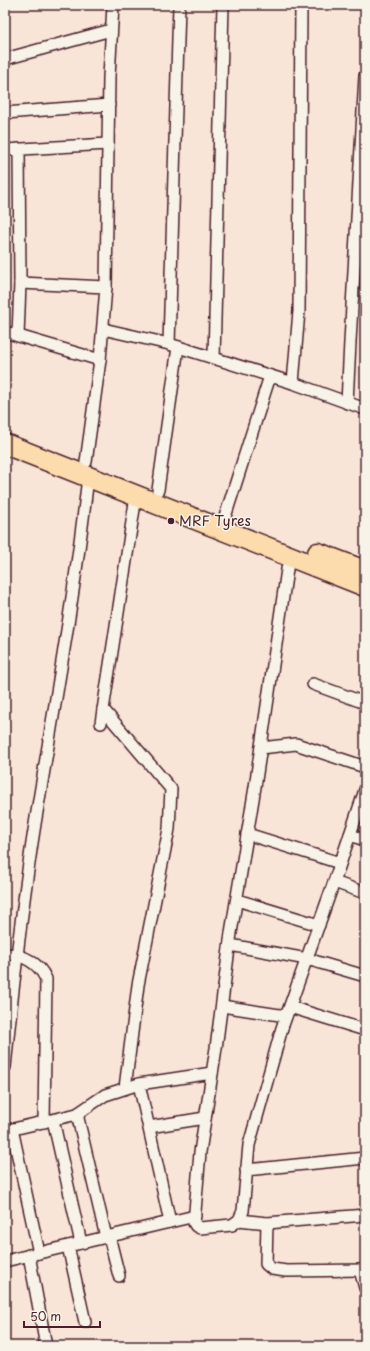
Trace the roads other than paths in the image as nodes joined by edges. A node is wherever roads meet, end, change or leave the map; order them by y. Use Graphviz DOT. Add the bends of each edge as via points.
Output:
graph roads {
  1 [pos="113,5"];
  2 [pos="179,5"];
  3 [pos="223,5"];
  4 [pos="301,5"];
  5 [pos="111,30"];
  6 [pos="5,59"];
  7 [pos="365,76"];
  8 [pos="108,105"];
  9 [pos="5,112"];
  10 [pos="108,144"];
  11 [pos="5,150"];
  12 [pos="19,150"];
  13 [pos="20,284"];
  14 [pos="106,287"];
  15 [pos="103,329"];
  16 [pos="5,332"];
  17 [pos="18,336"];
  18 [pos="173,346"];
  19 [pos="214,358"];
  20 [pos="100,360"];
  21 [pos="270,376"];
  22 [pos="293,383"];
  23 [pos="347,403"];
  24 [pos="365,409"];
  25 [pos="5,431"];
  26 [pos="5,444"];
  27 [pos="87,470"];
  28 [pos="158,490"];
  29 [pos="136,496"];
  30 [pos="225,516"];
  31 [pos="319,553"];
  32 [pos="289,556"];
  33 [pos="365,561"];
  34 [pos="365,571"];
  35 [pos="365,586"];
  36 [pos="313,684"];
  37 [pos="365,703"];
  38 [pos="103,709"];
  39 [pos="101,724"];
  40 [pos="260,748"];
  41 [pos="365,767"];
  42 [pos="365,790"];
  43 [pos="247,834"];
  44 [pos="350,835"];
  45 [pos="365,840"];
  46 [pos="340,864"];
  47 [pos="334,882"];
  48 [pos="365,893"];
  49 [pos="236,900"];
  50 [pos="319,925"];
  51 [pos="230,945"];
  52 [pos="5,954"];
  53 [pos="17,954"];
  54 [pos="307,959"];
  55 [pos="365,976"];
  56 [pos="222,1006"];
  57 [pos="288,1012"];
  58 [pos="365,1030"];
  59 [pos="5,1068"];
  60 [pos="212,1073"];
  61 [pos="139,1084"];
  62 [pos="125,1088"];
  63 [pos="77,1114"];
  64 [pos="205,1118"];
  65 [pos="48,1121"];
  66 [pos="149,1127"];
  67 [pos="8,1130"];
  68 [pos="365,1158"];
  69 [pos="246,1170"];
  70 [pos="365,1215"];
  71 [pos="195,1216"];
  72 [pos="239,1220"];
  73 [pos="170,1222"];
  74 [pos="267,1223"];
  75 [pos="108,1237"];
  76 [pos="81,1243"];
  77 [pos="68,1246"];
  78 [pos="34,1254"];
  79 [pos="6,1259"];
  80 [pos="363,1270"];
  81 [pos="119,1276"];
  82 [pos="365,1288"];
  83 [pos="85,1322"];
  84 [pos="46,1346"];
  1 -- 5 [label="street"];
  2 -- 18 [label="street"];
  3 -- 19 [label="street"];
  4 -- 22 [label="street" via="299,311"];
  5 -- 6 [label="street"];
  5 -- 8 [label="street"];
  7 -- 23 [label="street"];
  8 -- 9 [label="street"];
  8 -- 10 [label="street"];
  10 -- 12 [label="street"];
  10 -- 14 [label="street"];
  11 -- 12 [label="street"];
  12 -- 13 [label="street"];
  13 -- 14 [label="street"];
  13 -- 17 [label="street"];
  14 -- 15 [label="street"];
  15 -- 18 [label="street"];
  15 -- 20 [label="street"];
  16 -- 17 [label="street"];
  17 -- 20 [label="street"];
  18 -- 19 [label="street"];
  18 -- 28 [label="street"];
  19 -- 21 [label="street"];
  20 -- 27 [label="street"];
  21 -- 22 [label="street"];
  21 -- 30 [label="street"];
  22 -- 23 [label="street"];
  23 -- 24 [label="street"];
  25 -- 27 [label="highway"];
  26 -- 27 [label="highway"];
  27 -- 28 [label="highway"];
  27 -- 29 [label="highway"];
  27 -- 53 [label="street" via="68,623"];
  28 -- 30 [label="highway"];
  29 -- 32 [label="highway"];
  29 -- 38 [label="street"];
  30 -- 31 [label="highway"];
  31 -- 33 [label="street"];
  31 -- 34 [label="highway"];
  32 -- 35 [label="highway"];
  32 -- 40 [label="street"];
  36 -- 37 [label="street"];
  38 -- 39 [label="street"];
  38 -- 62 [label="street" via="171,789 169,828 138,985"];
  40 -- 41 [label="street" via="296,744"];
  40 -- 43 [label="street"];
  42 -- 44 [label="street"];
  43 -- 46 [label="street"];
  43 -- 49 [label="street"];
  44 -- 45 [label="street"];
  44 -- 46 [label="street"];
  46 -- 47 [label="street"];
  47 -- 48 [label="street"];
  47 -- 50 [label="street"];
  49 -- 50 [label="street"];
  49 -- 51 [label="street"];
  50 -- 54 [label="street"];
  51 -- 54 [label="street"];
  51 -- 56 [label="street"];
  52 -- 53 [label="street"];
  53 -- 59 [label="street"];
  53 -- 65 [label="street" via="36,964 46,979"];
  54 -- 55 [label="street"];
  54 -- 57 [label="street"];
  56 -- 57 [label="street"];
  56 -- 60 [label="street"];
  57 -- 58 [label="street"];
  57 -- 69 [label="street" via="249,1144"];
  60 -- 61 [label="street"];
  60 -- 64 [label="street"];
  61 -- 62 [label="street"];
  61 -- 66 [label="street"];
  62 -- 63 [label="street" via="105,1095"];
  63 -- 65 [label="street"];
  63 -- 75 [label="street"];
  64 -- 66 [label="street"];
  64 -- 71 [label="street"];
  65 -- 67 [label="street"];
  65 -- 76 [label="street"];
  66 -- 73 [label="street"];
  67 -- 78 [label="street"];
  68 -- 69 [label="street"];
  69 -- 72 [label="street" via="243,1211"];
  70 -- 74 [label="street"];
  71 -- 72 [label="street" via="194,1223 200,1228 232,1225"];
  71 -- 73 [label="street"];
  72 -- 74 [label="street"];
  73 -- 75 [label="street"];
  74 -- 80 [label="street" via="266,1264 272,1269"];
  75 -- 76 [label="street"];
  75 -- 81 [label="street"];
  76 -- 77 [label="street"];
  77 -- 78 [label="street"];
  77 -- 83 [label="street"];
  78 -- 79 [label="street"];
  78 -- 84 [label="street"];
  80 -- 82 [label="street"];
}
